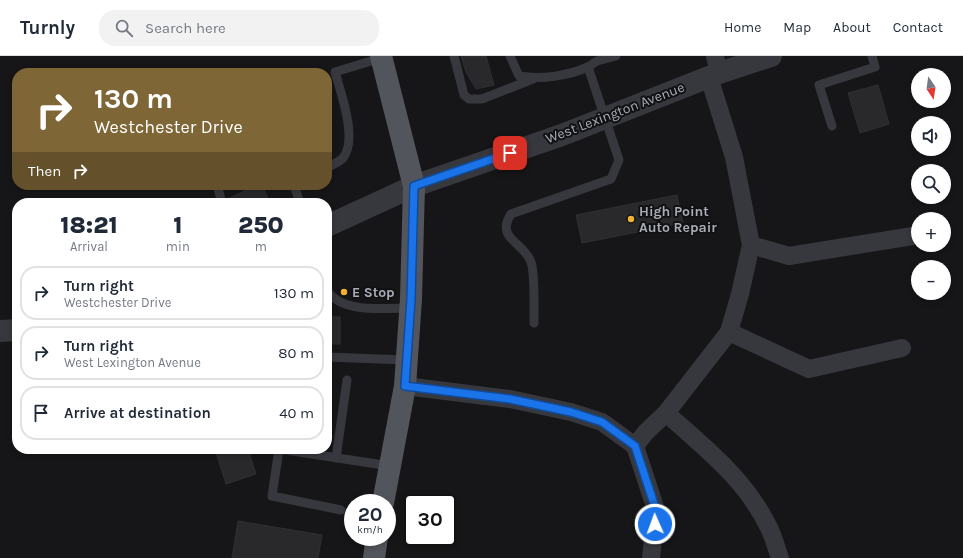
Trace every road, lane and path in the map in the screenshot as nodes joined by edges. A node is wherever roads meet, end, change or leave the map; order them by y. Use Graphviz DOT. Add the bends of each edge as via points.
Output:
graph roads {
  1 [pos="454,56"];
  2 [pos="510,56"];
  3 [pos="616,56"];
  4 [pos="771,56"];
  5 [pos="872,56"];
  6 [pos="381,57"];
  7 [pos="588,67"];
  8 [pos="714,69"];
  9 [pos="533,79"];
  10 [pos="604,118"];
  11 [pos="832,126"];
  12 [pos="332,165"];
  13 [pos="414,186"];
  14 [pos="332,224"];
  15 [pos="911,236"];
  16 [pos="751,245"];
  17 [pos="332,298"];
  18 [pos="410,308"];
  19 [pos="534,323"];
  20 [pos="12,330"];
  21 [pos="0,331"];
  22 [pos="729,332"];
  23 [pos="902,348"];
  24 [pos="332,357"];
  25 [pos="406,360"];
  26 [pos="347,380"];
  27 [pos="405,386"];
  28 [pos="666,413"];
  29 [pos="635,446"];
  30 [pos="278,454"];
  31 [pos="311,454"];
  32 [pos="336,458"];
  33 [pos="390,466"];
  34 [pos="385,494"];
  35 [pos="341,510"];
  36 [pos="376,546"];
  37 [pos="374,558"];
  38 [pos="651,558"];
  39 [pos="780,558"];
  1 -- 9 [label="lane" via="464,95 469,99 482,99"];
  2 -- 9 [label="lane" via="519,76"];
  3 -- 7 [label="lane" via="597,61"];
  4 -- 8 [label="street, West Lexington Avenue"];
  5 -- 11 [label="lane" via="875,67 819,85"];
  6 -- 12 [label="lane" via="335,72 348,124 349,140 343,157"];
  6 -- 13 [label="main road"];
  7 -- 9 [label="lane" via="562,75"];
  7 -- 10 [label="lane"];
  8 -- 10 [label="street, West Lexington Avenue"];
  8 -- 16 [label="street"];
  10 -- 13 [label="street, West Lexington Avenue"];
  10 -- 19 [label="lane" via="620,160 611,179 511,214 508,218 508,237 525,251 531,262"];
  13 -- 14 [label="street, West Lexington Avenue"];
  13 -- 18 [label="main road"];
  15 -- 16 [label="street" via="789,256"];
  16 -- 22 [label="street"];
  17 -- 18 [label="lane" via="342,304 369,309"];
  18 -- 25 [label="main road"];
  20 -- 21 [label="street"];
  22 -- 23 [label="street" via="809,369"];
  22 -- 28 [label="street"];
  24 -- 25 [label="lane"];
  25 -- 27 [label="main road"];
  26 -- 32 [label="lane"];
  27 -- 29 [label="street" via="510,399 571,412 602,422"];
  27 -- 33 [label="main road"];
  28 -- 29 [label="street"];
  28 -- 39 [label="street" via="727,468 748,493 767,524"];
  29 -- 38 [label="street" via="656,510"];
  30 -- 35 [label="lane" via="272,496"];
  31 -- 32 [label="lane"];
  32 -- 33 [label="lane"];
  33 -- 34 [label="main road"];
  36 -- 37 [label="main road"];
}
